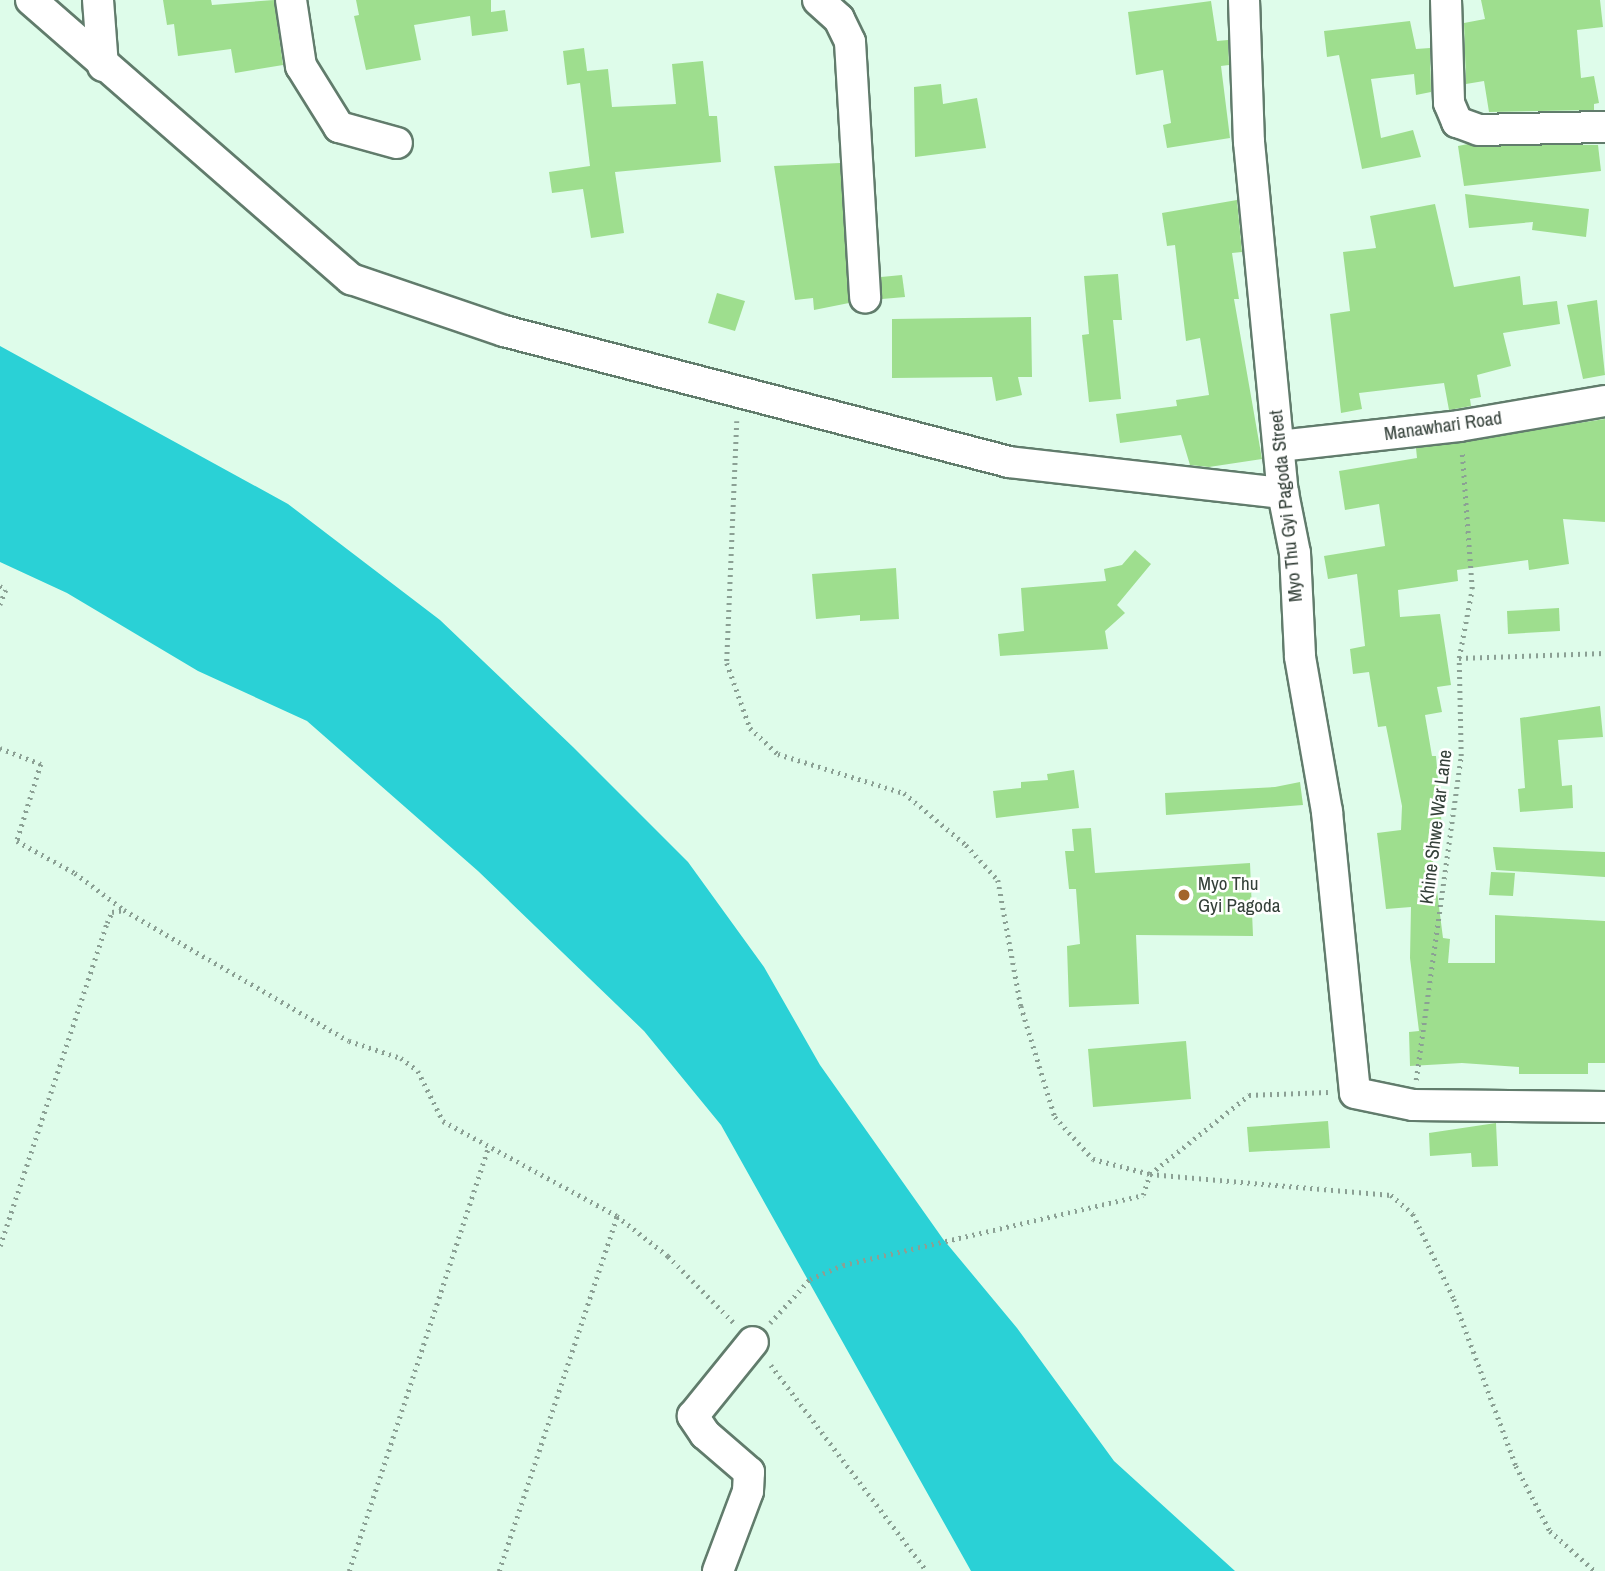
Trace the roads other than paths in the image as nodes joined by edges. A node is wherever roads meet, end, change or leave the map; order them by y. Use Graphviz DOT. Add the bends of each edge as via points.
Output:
graph roads {
  1 [pos="31,0"];
  2 [pos="98,0"];
  3 [pos="291,0"];
  4 [pos="818,0"];
  5 [pos="1244,0"];
  6 [pos="1446,0"];
  7 [pos="103,66"];
  8 [pos="1605,127"];
  9 [pos="397,144"];
  10 [pos="865,298"];
  11 [pos="1605,401"];
  12 [pos="1279,446"];
  13 [pos="1283,494"];
  14 [pos="1605,1107"];
  15 [pos="753,1342"];
  16 [pos="718,1571"];
  1 -- 7 [label="street"];
  2 -- 7 [label="street"];
  3 -- 9 [label="street" via="302,66 339,127"];
  4 -- 10 [label="street" via="839,19 850,42"];
  5 -- 12 [label="street, Myo Thu Gyi Pagoda Street" via="1249,142"];
  6 -- 8 [label="street" via="1449,103 1457,122 1479,130"];
  7 -- 13 [label="street" via="351,279 504,331 738,396 1009,462"];
  11 -- 12 [label="street, Manawhari Road" via="1460,426"];
  12 -- 13 [label="street, Myo Thu Gyi Pagoda Street"];
  13 -- 14 [label="street, Myo Thu Gyi Pagoda Street" via="1295,553 1300,657 1327,812 1355,1093 1413,1105"];
  15 -- 16 [label="street" via="693,1416 705,1434 749,1472 748,1491"];
}
